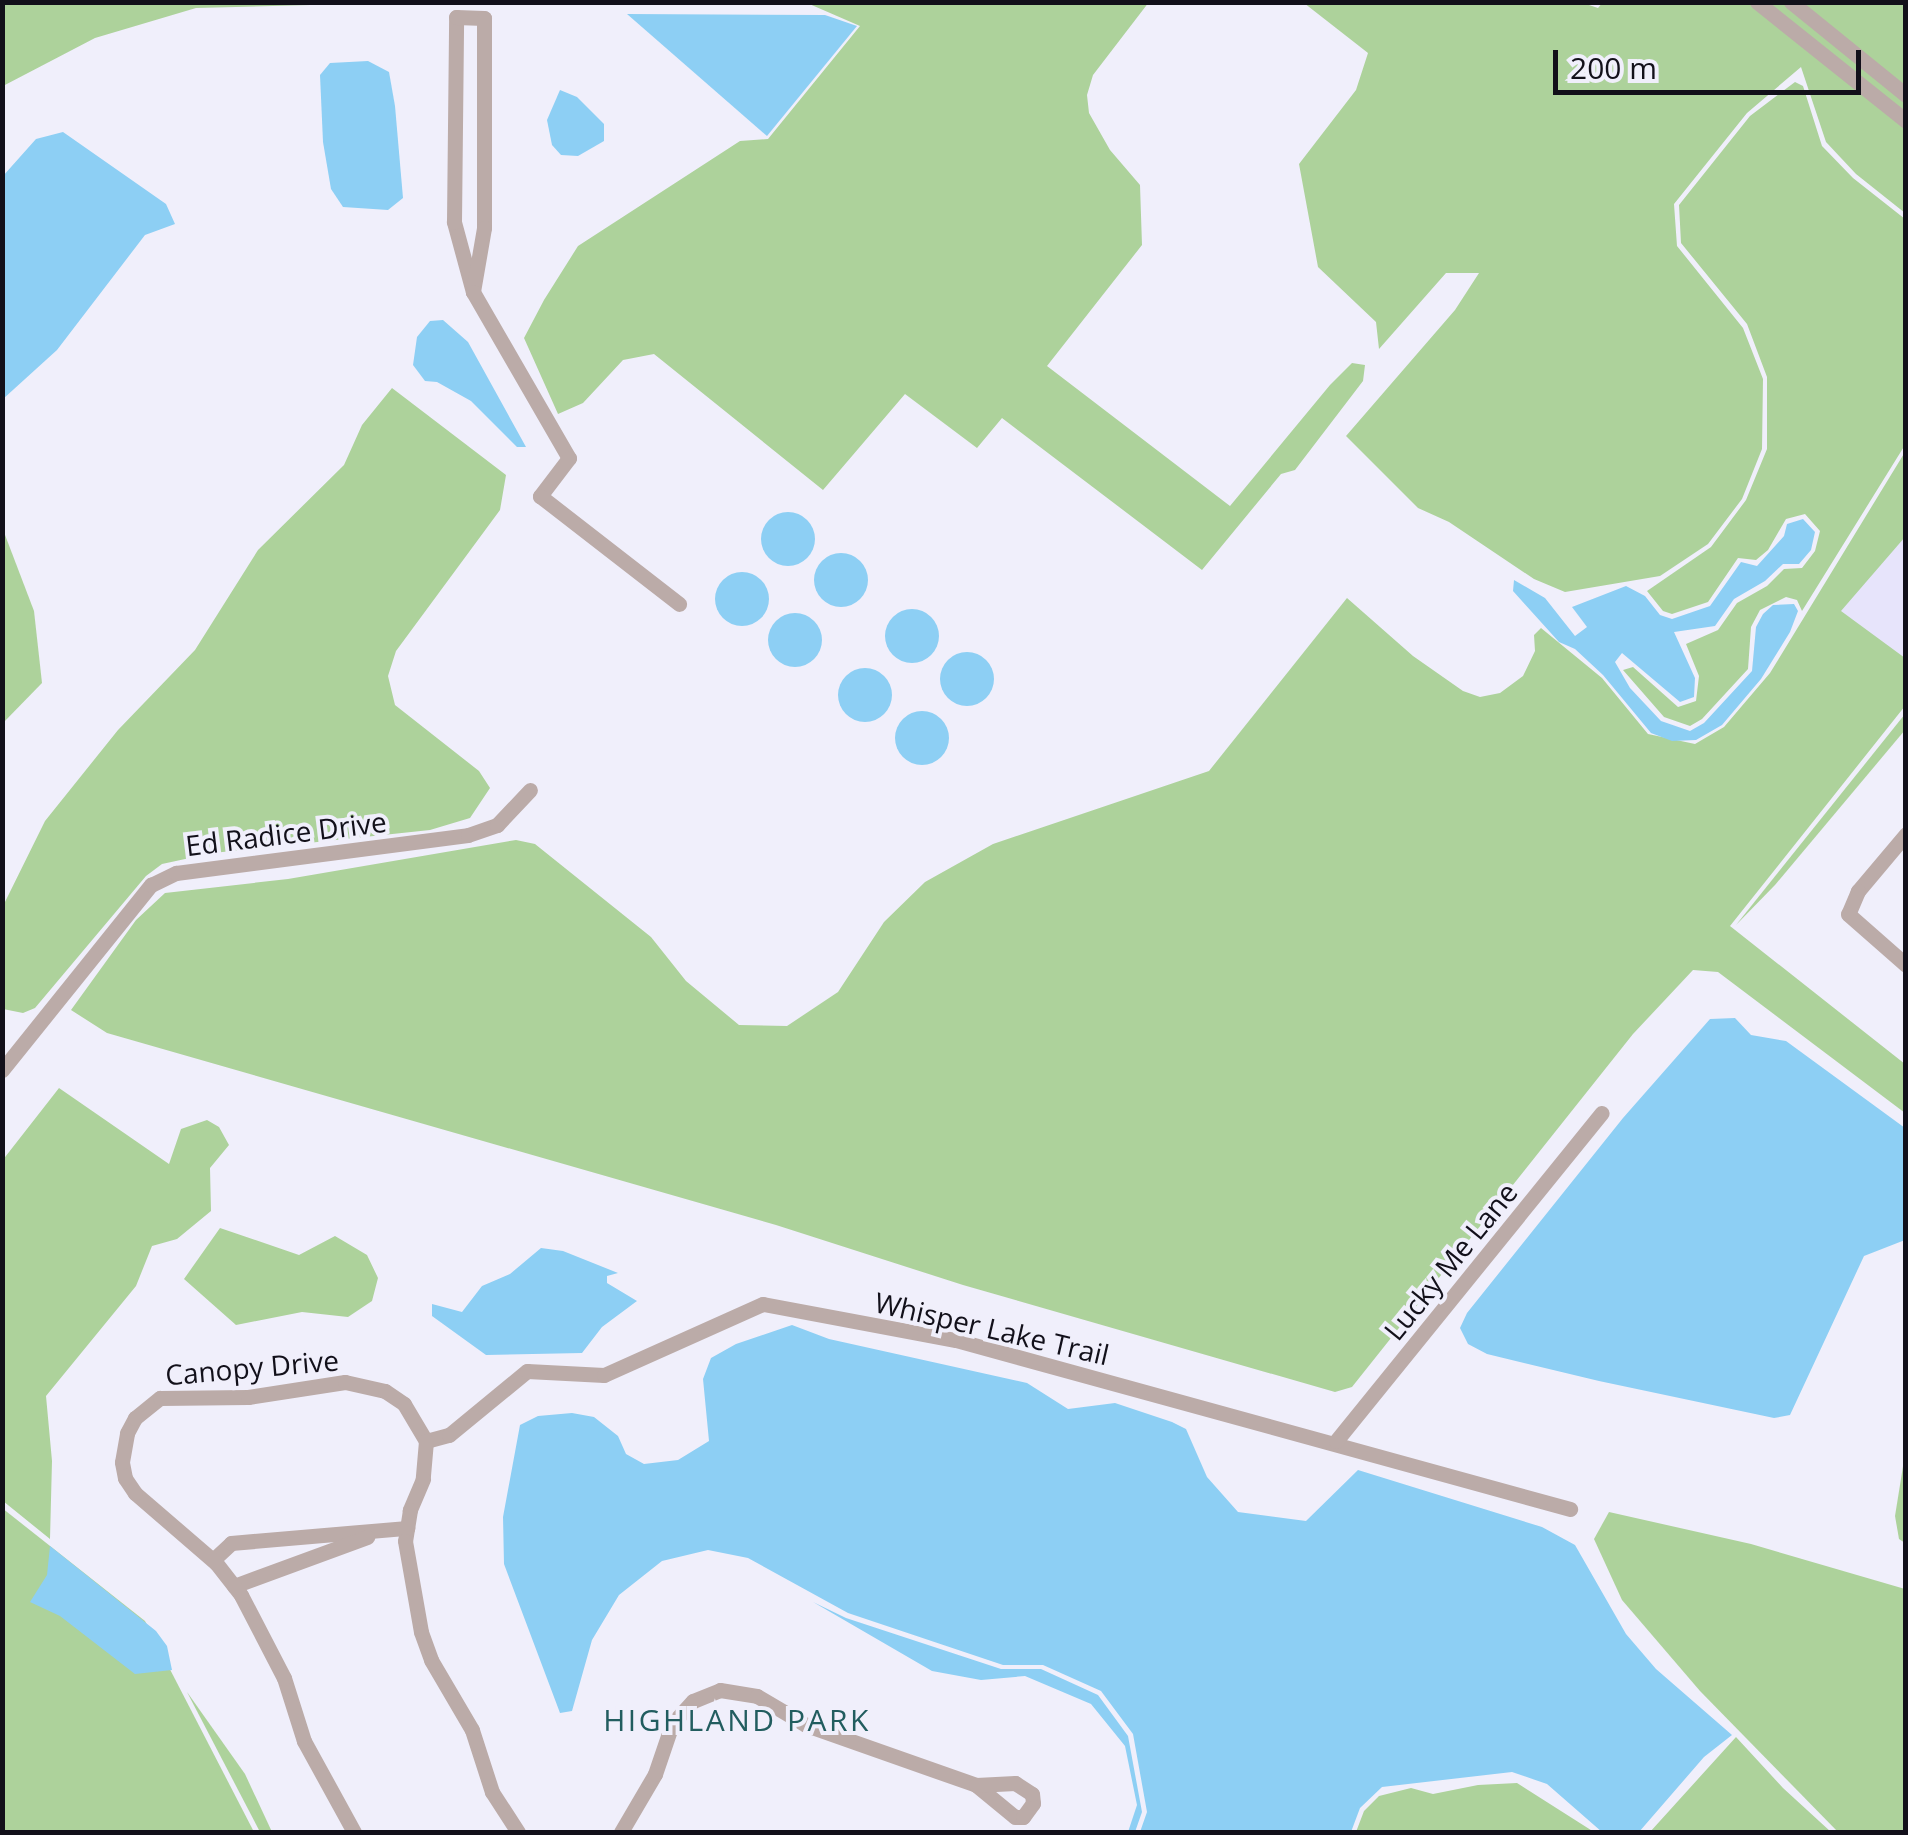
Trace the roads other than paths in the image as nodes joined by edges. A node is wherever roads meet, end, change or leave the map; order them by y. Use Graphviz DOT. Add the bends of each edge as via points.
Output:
graph roads {
  1 [pos="1757,2"];
  2 [pos="1791,2"];
  3 [pos="1906,95"];
  4 [pos="1906,121"];
  5 [pos="472,292"];
  6 [pos="679,604"];
  7 [pos="530,790"];
  8 [pos="1906,834"];
  9 [pos="1906,966"];
  10 [pos="2,1070"];
  11 [pos="1602,1113"];
  12 [pos="426,1441"];
  13 [pos="1336,1441"];
  14 [pos="1570,1509"];
  15 [pos="407,1528"];
  16 [pos="376,1533"];
  17 [pos="213,1560"];
  18 [pos="234,1586"];
  19 [pos="976,1785"];
  20 [pos="354,1832"];
  21 [pos="518,1832"];
  22 [pos="622,1832"];
  1 -- 4 [label="street"];
  2 -- 3 [label="street"];
  5 -- 5 [label="street" via="484,228 484,18 456,17 454,222"];
  5 -- 6 [label="street" via="569,458 540,496"];
  7 -- 10 [label="street, Ed Radice Drive" via="497,825 468,836 176,872 151,885"];
  8 -- 9 [label="street" via="1858,890 1848,914"];
  11 -- 13 [label="street, Lucky Me Lane"];
  12 -- 13 [label="street, Whisper Lake Trail" via="449,1435 526,1371 604,1375 764,1304 956,1340"];
  12 -- 15 [label="street" via="423,1479"];
  12 -- 17 [label="street, Canopy Drive" via="404,1404 362,1384 248,1396 174,1395 148,1405 127,1433 125,1478"];
  13 -- 14 [label="street, Whisper Lake Trail"];
  15 -- 16 [label="street"];
  15 -- 21 [label="street" via="409,1570 431,1660 472,1730 492,1792"];
  16 -- 17 [label="street" via="232,1544"];
  16 -- 18 [label="street"];
  17 -- 18 [label="street, Canopy Drive"];
  18 -- 20 [label="street, Canopy Drive" via="265,1633 304,1741"];
  19 -- 22 [label="street" via="806,1725 757,1696 720,1690 694,1702 672,1724 655,1774"];
}
